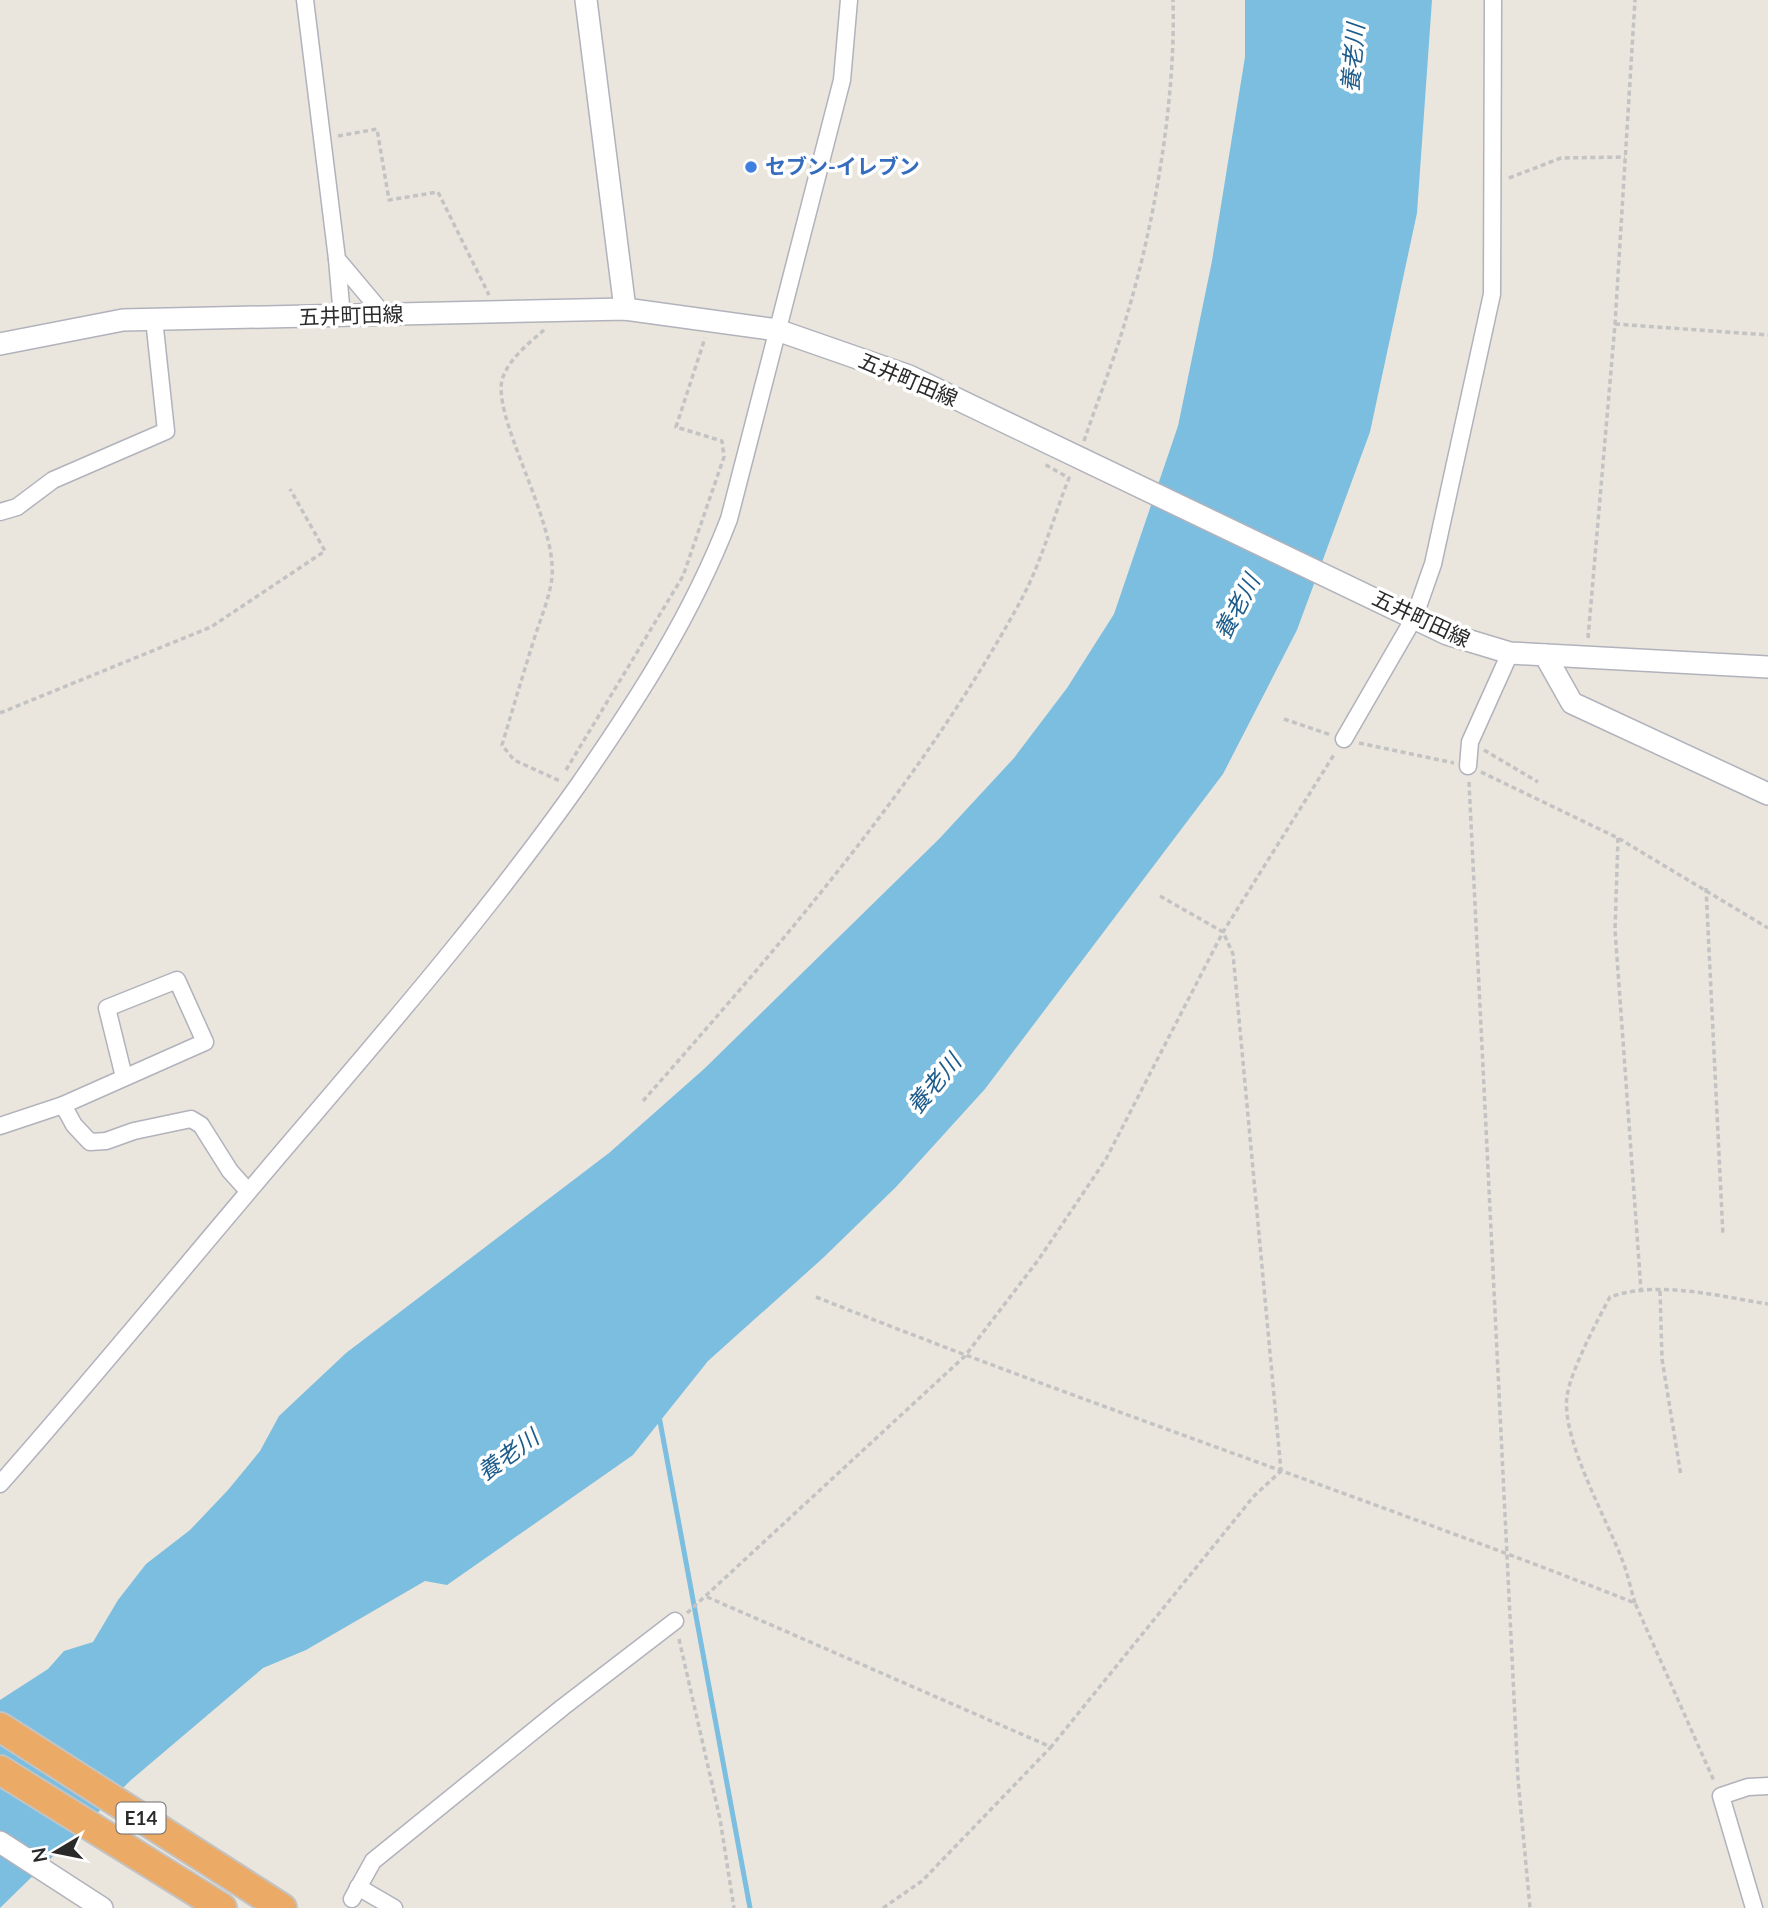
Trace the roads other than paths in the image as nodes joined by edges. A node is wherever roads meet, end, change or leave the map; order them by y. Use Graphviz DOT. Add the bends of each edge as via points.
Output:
graph roads {
  1 [pos="305,0"];
  2 [pos="586,0"];
  3 [pos="849,0"];
  4 [pos="1493,0"];
  5 [pos="337,259"];
  6 [pos="625,309"];
  7 [pos="384,315"];
  8 [pos="342,317"];
  9 [pos="154,319"];
  10 [pos="777,330"];
  11 [pos="0,344"];
  12 [pos="0,512"];
  13 [pos="1415,618"];
  14 [pos="1510,653"];
  15 [pos="1545,654"];
  16 [pos="1768,667"];
  17 [pos="1344,740"];
  18 [pos="1468,766"];
  19 [pos="1768,794"];
  20 [pos="124,1077"];
  21 [pos="63,1105"];
  22 [pos="0,1126"];
  23 [pos="248,1191"];
  24 [pos="0,1485"];
  25 [pos="676,1621"];
  26 [pos="0,1727"];
  27 [pos="0,1770"];
  28 [pos="1768,1787"];
  29 [pos="0,1842"];
  30 [pos="102,1908"];
  31 [pos="222,1908"];
  32 [pos="282,1908"];
  33 [pos="394,1908"];
  34 [pos="1754,1908"];
  1 -- 5 [label="street"];
  2 -- 6 [label="main road"];
  3 -- 10 [label="street" via="842,80"];
  4 -- 13 [label="street" via="1492,294 1433,564"];
  5 -- 7 [label="street"];
  5 -- 8 [label="street"];
  6 -- 7 [label="main road, 五井町田線"];
  6 -- 10 [label="main road, 五井町田線"];
  7 -- 8 [label="main road, 五井町田線"];
  8 -- 9 [label="main road, 五井町田線"];
  9 -- 11 [label="main road, 五井町田線" via="88,325"];
  9 -- 12 [label="street" via="166,431 52,480 17,507"];
  10 -- 13 [label="main road, 五井町田線" via="909,376"];
  10 -- 23 [label="street" via="729,519 707,575 642,692 483,914"];
  13 -- 14 [label="main road, 五井町田線" via="1447,634"];
  13 -- 17 [label="street"];
  14 -- 15 [label="main road, 五井町田線"];
  14 -- 18 [label="street" via="1470,742"];
  15 -- 16 [label="main road, 五井町田線"];
  15 -- 19 [label="main road" via="1572,703"];
  20 -- 20 [label="street" via="205,1042 177,980 107,1007"];
  20 -- 21 [label="street"];
  21 -- 22 [label="street"];
  21 -- 23 [label="street" via="90,1142 191,1119 201,1125"];
  23 -- 24 [label="street"];
  25 -- 33 [label="street" via="373,1861 355,1893"];
  26 -- 32 [label="highway, E14"];
  27 -- 31 [label="highway, E14"];
  28 -- 34 [label="street" via="1748,1787 1721,1796"];
  29 -- 30 [label="main road"];
}
